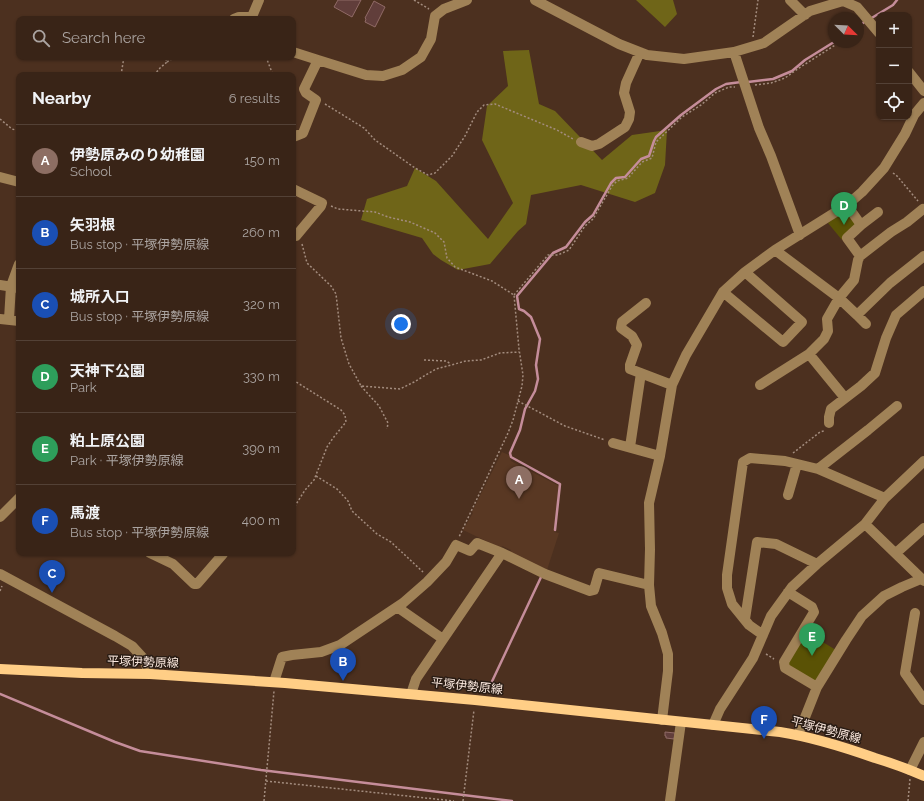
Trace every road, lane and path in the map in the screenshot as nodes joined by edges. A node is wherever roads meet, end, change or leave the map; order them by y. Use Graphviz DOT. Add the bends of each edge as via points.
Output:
graph roads {
  1 [pos="259,0"];
  2 [pos="414,0"];
  3 [pos="467,0"];
  4 [pos="535,0"];
  5 [pos="758,0"];
  6 [pos="790,0"];
  7 [pos="438,14"];
  8 [pos="805,15"];
  9 [pos="252,16"];
  10 [pos="876,30"];
  11 [pos="752,47"];
  12 [pos="831,48"];
  13 [pos="640,52"];
  14 [pos="734,52"];
  15 [pos="296,53"];
  16 [pos="124,60"];
  17 [pos="170,60"];
  18 [pos="267,60"];
  19 [pos="318,60"];
  20 [pos="167,62"];
  21 [pos="122,72"];
  22 [pos="157,72"];
  23 [pos="272,72"];
  24 [pos="912,76"];
  25 [pos="744,86"];
  26 [pos="924,91"];
  27 [pos="316,100"];
  28 [pos="924,103"];
  29 [pos="0,119"];
  30 [pos="16,130"];
  31 [pos="296,136"];
  32 [pos="581,142"];
  33 [pos="884,168"];
  34 [pos="0,177"];
  35 [pos="16,181"];
  36 [pos="296,190"];
  37 [pos="322,203"];
  38 [pos="847,206"];
  39 [pos="924,209"];
  40 [pos="878,212"];
  41 [pos="861,225"];
  42 [pos="800,235"];
  43 [pos="296,236"];
  44 [pos="775,250"];
  45 [pos="860,256"];
  46 [pos="924,256"];
  47 [pos="745,272"];
  48 [pos="0,285"];
  49 [pos="15,287"];
  50 [pos="723,292"];
  51 [pos="514,295"];
  52 [pos="922,296"];
  53 [pos="840,298"];
  54 [pos="646,303"];
  55 [pos="857,315"];
  56 [pos="10,320"];
  57 [pos="866,324"];
  58 [pos="519,352"];
  59 [pos="808,354"];
  60 [pos="424,360"];
  61 [pos="452,364"];
  62 [pos="641,373"];
  63 [pos="296,382"];
  64 [pos="672,385"];
  65 [pos="760,385"];
  66 [pos="361,386"];
  67 [pos="845,398"];
  68 [pos="518,401"];
  69 [pos="897,406"];
  70 [pos="829,423"];
  71 [pos="388,429"];
  72 [pos="613,443"];
  73 [pos="630,447"];
  74 [pos="660,456"];
  75 [pos="785,461"];
  76 [pos="924,462"];
  77 [pos="797,464"];
  78 [pos="818,469"];
  79 [pos="316,476"];
  80 [pos="788,495"];
  81 [pos="885,498"];
  82 [pos="16,501"];
  83 [pos="296,504"];
  84 [pos="0,517"];
  85 [pos="865,524"];
  86 [pos="924,528"];
  87 [pos="456,545"];
  88 [pos="502,553"];
  89 [pos="896,554"];
  90 [pos="156,556"];
  91 [pos="221,556"];
  92 [pos="817,564"];
  93 [pos="0,574"];
  94 [pos="430,579"];
  95 [pos="922,580"];
  96 [pos="649,585"];
  97 [pos="788,592"];
  98 [pos="397,606"];
  99 [pos="745,619"];
  100 [pos="924,621"];
  101 [pos="763,635"];
  102 [pos="443,639"];
  103 [pos="757,649"];
  104 [pos="784,665"];
  105 [pos="0,669"];
  106 [pos="150,674"];
  107 [pos="274,682"];
  108 [pos="817,687"];
  109 [pos="411,694"];
  110 [pos="475,700"];
  111 [pos="924,700"];
  112 [pos="662,720"];
  113 [pos="682,722"];
  114 [pos="713,725"];
  115 [pos="798,735"];
  116 [pos="924,742"];
  117 [pos="910,770"];
  118 [pos="924,776"];
  119 [pos="266,780"];
  120 [pos="264,801"];
  121 [pos="454,801"];
  122 [pos="463,801"];
  123 [pos="670,801"];
  124 [pos="908,801"];
  1 -- 9 [label="street"];
  2 -- 7 [label="path"];
  3 -- 7 [label="street"];
  4 -- 13 [label="street" via="619,44"];
  5 -- 11 [label="path"];
  6 -- 8 [label="street"];
  7 -- 19 [label="street" via="435,16 431,39 421,57 402,70 383,76 366,75"];
  8 -- 10 [label="street" via="810,11 843,1 857,7"];
  8 -- 11 [label="street" via="764,43"];
  11 -- 14 [label="street"];
  12 -- 25 [label="path" via="785,78 771,83"];
  13 -- 14 [label="street" via="684,59"];
  13 -- 32 [label="street" via="626,83 624,93 630,112 625,127 599,144 592,146"];
  14 -- 25 [label="street"];
  15 -- 19 [label="street"];
  16 -- 21 [label="path"];
  17 -- 20 [label="path"];
  18 -- 23 [label="path"];
  19 -- 27 [label="street" via="304,89"];
  20 -- 22 [label="path"];
  24 -- 26 [label="street"];
  25 -- 42 [label="street"];
  25 -- 51 [label="path" via="729,87 715,92 682,118 656,142 652,158 642,162 628,178 617,181 612,186 593,219 569,250 558,255 548,255"];
  27 -- 31 [label="street" via="303,133"];
  27 -- 32 [label="path" via="364,128 375,140 428,175 435,173 452,156 477,112 484,105 495,104"];
  28 -- 33 [label="street" via="914,115"];
  29 -- 30 [label="path"];
  33 -- 38 [label="street"];
  33 -- 39 [label="path" via="897,176"];
  34 -- 35 [label="street"];
  36 -- 37 [label="street"];
  37 -- 43 [label="street"];
  37 -- 51 [label="path" via="338,209 375,212 410,222 435,233 444,242 447,258 455,267 492,281"];
  38 -- 41 [label="street"];
  38 -- 42 [label="street"];
  39 -- 45 [label="street"];
  40 -- 41 [label="street"];
  41 -- 45 [label="street" via="847,238"];
  42 -- 44 [label="street"];
  43 -- 66 [label="path" via="301,241 307,263 336,294 341,338 349,364"];
  44 -- 47 [label="street"];
  44 -- 53 [label="street"];
  45 -- 53 [label="street" via="854,280"];
  46 -- 55 [label="street" via="890,283"];
  47 -- 50 [label="street"];
  47 -- 50 [label="street" via="802,322 783,342"];
  48 -- 49 [label="street"];
  49 -- 56 [label="street"];
  50 -- 64 [label="street" via="686,355"];
  51 -- 58 [label="path"];
  52 -- 67 [label="street" via="896,314 875,374"];
  53 -- 55 [label="street"];
  53 -- 59 [label="street" via="827,319 828,331 824,339"];
  54 -- 62 [label="street" via="622,322 621,328 632,336 637,345 630,369"];
  55 -- 57 [label="street"];
  58 -- 61 [label="path" via="500,353 481,360"];
  58 -- 68 [label="path" via="523,375"];
  59 -- 65 [label="street"];
  59 -- 67 [label="street"];
  60 -- 61 [label="path" via="446,361"];
  61 -- 66 [label="path" via="436,369 400,389"];
  62 -- 64 [label="street"];
  62 -- 73 [label="street"];
  63 -- 79 [label="path" via="346,415 346,422 327,447"];
  64 -- 74 [label="street"];
  66 -- 71 [label="path" via="379,406 388,423"];
  67 -- 70 [label="street" via="831,409"];
  68 -- 72 [label="path" via="565,426"];
  68 -- 87 [label="path" via="508,433"];
  69 -- 78 [label="street"];
  70 -- 75 [label="path" via="824,431"];
  72 -- 73 [label="street"];
  73 -- 74 [label="street"];
  74 -- 96 [label="street" via="649,503"];
  75 -- 77 [label="street"];
  75 -- 99 [label="street" via="750,458 743,462 727,588 732,604"];
  76 -- 81 [label="street"];
  77 -- 78 [label="street"];
  77 -- 80 [label="street"];
  78 -- 81 [label="street"];
  79 -- 83 [label="path"];
  79 -- 94 [label="path" via="337,490 348,501 352,511 377,534 391,542"];
  81 -- 85 [label="street"];
  82 -- 84 [label="street"];
  85 -- 89 [label="street"];
  85 -- 92 [label="street"];
  86 -- 89 [label="street"];
  87 -- 88 [label="street" via="470,551 477,543"];
  87 -- 94 [label="street" via="446,562"];
  88 -- 96 [label="street" via="545,574 590,591 594,590 599,573"];
  88 -- 102 [label="street"];
  89 -- 95 [label="street"];
  90 -- 91 [label="street" via="173,564 194,584 197,584"];
  92 -- 97 [label="street"];
  92 -- 99 [label="street" via="776,544 756,542"];
  93 -- 106 [label="street" via="132,646 143,658"];
  94 -- 98 [label="street"];
  95 -- 108 [label="street" via="884,596 862,616"];
  96 -- 112 [label="street" via="651,606 668,654"];
  97 -- 101 [label="street" via="771,616"];
  97 -- 104 [label="street" via="814,612"];
  98 -- 102 [label="street"];
  98 -- 107 [label="street" via="340,645 321,652 282,657"];
  99 -- 101 [label="street"];
  100 -- 111 [label="street" via="914,616 905,674"];
  101 -- 103 [label="street"];
  102 -- 109 [label="street" via="416,679"];
  103 -- 104 [label="path"];
  103 -- 114 [label="street"];
  104 -- 108 [label="street"];
  105 -- 106 [label="main road, 平塚伊勢原線"];
  106 -- 107 [label="main road, 平塚伊勢原線"];
  107 -- 109 [label="main road, 平塚伊勢原線"];
  107 -- 119 [label="path"];
  108 -- 115 [label="street"];
  109 -- 110 [label="main road, 平塚伊勢原線"];
  110 -- 112 [label="main road, 平塚伊勢原線"];
  110 -- 122 [label="path"];
  112 -- 113 [label="main road, 平塚伊勢原線"];
  113 -- 114 [label="main road, 平塚伊勢原線"];
  113 -- 123 [label="street"];
  114 -- 115 [label="main road, 平塚伊勢原線"];
  115 -- 117 [label="main road, 平塚伊勢原線"];
  116 -- 117 [label="street"];
  117 -- 118 [label="main road, 平塚伊勢原線"];
  117 -- 124 [label="path"];
  119 -- 120 [label="path"];
  119 -- 121 [label="path"];
}
